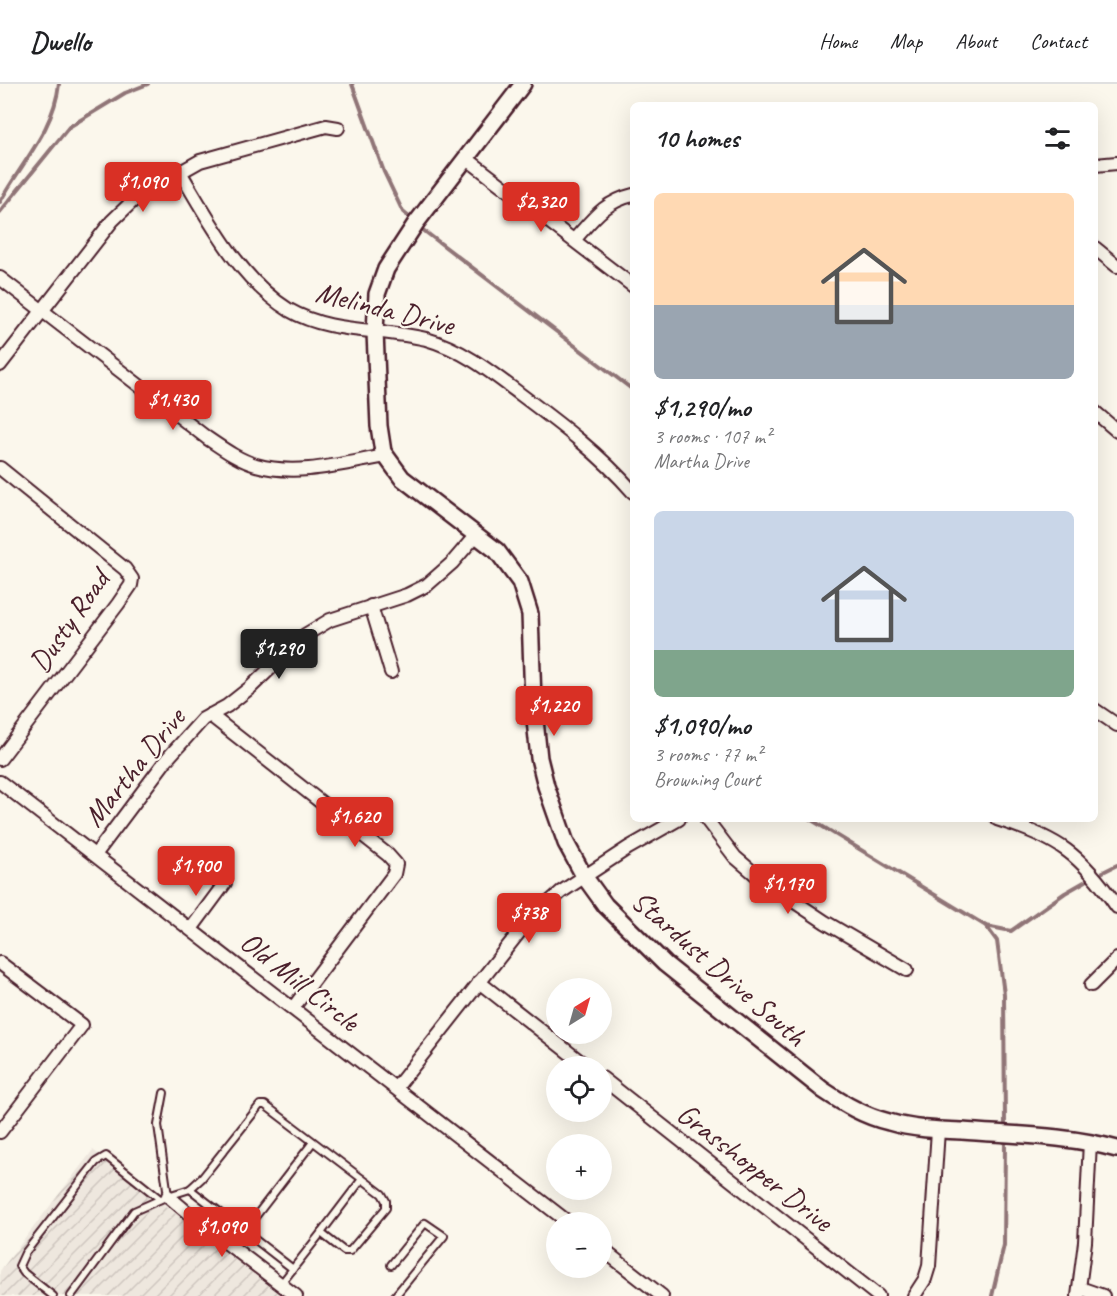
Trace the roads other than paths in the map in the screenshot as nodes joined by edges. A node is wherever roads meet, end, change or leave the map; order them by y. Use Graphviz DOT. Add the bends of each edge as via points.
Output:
graph roads {
  1 [pos="523,84"];
  2 [pos="338,128"];
  3 [pos="466,158"];
  4 [pos="1117,163"];
  5 [pos="1098,165"];
  6 [pos="180,172"];
  7 [pos="630,196"];
  8 [pos="574,240"];
  9 [pos="1098,250"];
  10 [pos="1117,266"];
  11 [pos="0,278"];
  12 [pos="630,284"];
  13 [pos="42,310"];
  14 [pos="375,332"];
  15 [pos="0,365"];
  16 [pos="1098,415"];
  17 [pos="1117,431"];
  18 [pos="386,456"];
  19 [pos="0,468"];
  20 [pos="630,489"];
  21 [pos="476,535"];
  22 [pos="371,606"];
  23 [pos="391,672"];
  24 [pos="1098,712"];
  25 [pos="210,715"];
  26 [pos="1117,724"];
  27 [pos="0,759"];
  28 [pos="0,782"];
  29 [pos="673,822"];
  30 [pos="707,822"];
  31 [pos="1006,822"];
  32 [pos="95,855"];
  33 [pos="584,876"];
  34 [pos="225,883"];
  35 [pos="1117,907"];
  36 [pos="191,929"];
  37 [pos="1117,959"];
  38 [pos="0,963"];
  39 [pos="907,970"];
  40 [pos="479,982"];
  41 [pos="1091,985"];
  42 [pos="293,1008"];
  43 [pos="573,1056"];
  44 [pos="612,1086"];
  45 [pos="396,1088"];
  46 [pos="164,1093"];
  47 [pos="938,1130"];
  48 [pos="0,1132"];
  49 [pos="314,1142"];
  50 [pos="1090,1142"];
  51 [pos="1117,1149"];
  52 [pos="362,1179"];
  53 [pos="190,1189"];
  54 [pos="164,1197"];
  55 [pos="555,1212"];
  56 [pos="244,1232"];
  57 [pos="321,1233"];
  58 [pos="232,1247"];
  59 [pos="612,1256"];
  60 [pos="391,1265"];
  61 [pos="293,1269"];
  62 [pos="281,1284"];
  63 [pos="1079,1292"];
  64 [pos="53,1296"];
  65 [pos="71,1296"];
  66 [pos="296,1296"];
  67 [pos="394,1296"];
  68 [pos="662,1296"];
  69 [pos="878,1296"];
  70 [pos="914,1296"];
  71 [pos="1103,1296"];
  1 -- 3 [label="street, Stardust Drive South"];
  2 -- 6 [label="street" via="326,126 200,161"];
  3 -- 8 [label="street"];
  3 -- 14 [label="street, Stardust Drive South" via="386,269 377,294"];
  4 -- 5 [label="street"];
  6 -- 13 [label="street" via="138,196 112,221"];
  6 -- 14 [label="street, Melinda Drive" via="238,262 279,302 307,318"];
  7 -- 8 [label="street" via="604,207"];
  8 -- 12 [label="street"];
  9 -- 10 [label="street"];
  11 -- 13 [label="street"];
  13 -- 15 [label="street"];
  13 -- 18 [label="street" via="207,438 255,465 295,470"];
  14 -- 18 [label="street, Stardust Drive South" via="379,426"];
  14 -- 20 [label="street, Melinda Drive" via="423,338 467,357 554,419 612,468"];
  16 -- 17 [label="street"];
  18 -- 21 [label="street, Stardust Drive South" via="402,478"];
  19 -- 27 [label="street, Dusty Road" via="125,569 132,579"];
  21 -- 22 [label="street, Martha Drive" via="427,585"];
  21 -- 33 [label="street, Stardust Drive South" via="497,551 526,597 539,759 566,843"];
  22 -- 23 [label="street"];
  22 -- 25 [label="street, Martha Drive" via="330,620 305,635 251,687"];
  24 -- 26 [label="street"];
  25 -- 32 [label="street, Martha Drive" via="194,726"];
  25 -- 42 [label="street" via="396,864 394,874"];
  28 -- 32 [label="street, Old Mill Circle"];
  29 -- 33 [label="street"];
  30 -- 39 [label="street" via="735,857 762,880"];
  31 -- 35 [label="street" via="1060,845 1087,868"];
  32 -- 36 [label="street, Old Mill Circle"];
  33 -- 40 [label="street" via="528,921"];
  33 -- 47 [label="street, Stardust Drive South" via="605,905 665,964 823,1090 869,1116"];
  34 -- 36 [label="street"];
  36 -- 42 [label="street, Old Mill Circle"];
  37 -- 41 [label="street"];
  38 -- 48 [label="street" via="82,1025"];
  40 -- 43 [label="street"];
  40 -- 45 [label="street"];
  42 -- 45 [label="street, Old Mill Circle"];
  44 -- 69 [label="street, Grasshopper Drive"];
  45 -- 55 [label="street, Old Mill Circle"];
  46 -- 54 [label="lane" via="158,1125"];
  47 -- 50 [label="street, Stardust Drive South"];
  47 -- 70 [label="street" via="929,1266"];
  49 -- 52 [label="lane"];
  49 -- 53 [label="lane" via="260,1105"];
  49 -- 56 [label="lane"];
  50 -- 51 [label="street, Stardust Drive South"];
  50 -- 63 [label="street"];
  52 -- 57 [label="lane"];
  52 -- 57 [label="lane" via="382,1194 386,1209 350,1251 344,1251"];
  53 -- 54 [label="lane"];
  53 -- 56 [label="lane"];
  54 -- 58 [label="street"];
  54 -- 64 [label="lane" via="106,1156 96,1162 19,1266"];
  54 -- 65 [label="lane" via="134,1211"];
  56 -- 58 [label="lane"];
  56 -- 61 [label="lane"];
  57 -- 61 [label="lane"];
  58 -- 62 [label="street"];
  59 -- 68 [label="street"];
  60 -- 67 [label="lane" via="425,1223 444,1236"];
  61 -- 62 [label="lane"];
  62 -- 66 [label="street"];
  63 -- 71 [label="street"];
}
